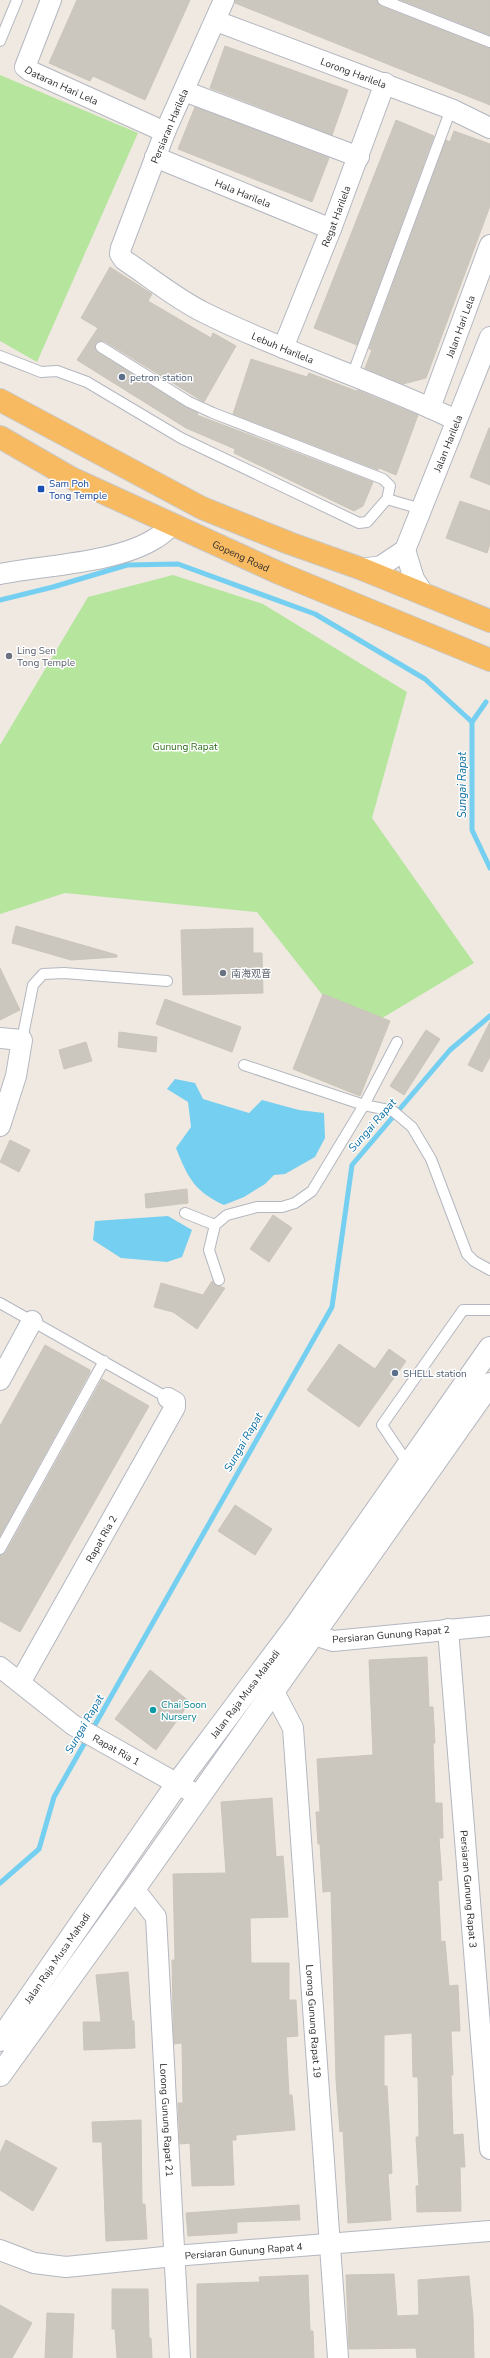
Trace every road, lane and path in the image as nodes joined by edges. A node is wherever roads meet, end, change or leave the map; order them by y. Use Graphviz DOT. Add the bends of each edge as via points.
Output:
graph roads {
  1 [pos="17,0"];
  2 [pos="51,0"];
  3 [pos="224,0"];
  4 [pos="383,0"];
  5 [pos="216,20"];
  6 [pos="0,41"];
  7 [pos="490,42"];
  8 [pos="386,83"];
  9 [pos="184,91"];
  10 [pos="451,108"];
  11 [pos="490,128"];
  12 [pos="165,132"];
  13 [pos="155,157"];
  14 [pos="359,157"];
  15 [pos="331,229"];
  16 [pos="490,245"];
  17 [pos="120,254"];
  18 [pos="490,337"];
  19 [pos="101,347"];
  20 [pos="283,348"];
  21 [pos="0,356"];
  22 [pos="352,376"];
  23 [pos="0,400"];
  24 [pos="430,408"];
  25 [pos="456,420"];
  26 [pos="0,437"];
  27 [pos="387,499"];
  28 [pos="421,509"];
  29 [pos="173,525"];
  30 [pos="405,550"];
  31 [pos="362,569"];
  32 [pos="1,570"];
  33 [pos="424,594"];
  34 [pos="490,621"];
  35 [pos="490,660"];
  36 [pos="167,981"];
  37 [pos="0,1038"];
  38 [pos="22,1040"];
  39 [pos="397,1042"];
  40 [pos="244,1065"];
  41 [pos="364,1105"];
  42 [pos="0,1126"];
  43 [pos="185,1213"];
  44 [pos="215,1225"];
  45 [pos="490,1270"];
  46 [pos="219,1280"];
  47 [pos="0,1303"];
  48 [pos="490,1310"];
  49 [pos="32,1321"];
  50 [pos="490,1348"];
  51 [pos="104,1361"];
  52 [pos="0,1380"];
  53 [pos="490,1384"];
  54 [pos="168,1398"];
  55 [pos="416,1472"];
  56 [pos="0,1549"];
  57 [pos="490,1626"];
  58 [pos="305,1629"];
  59 [pos="448,1629"];
  60 [pos="0,1667"];
  61 [pos="21,1681"];
  62 [pos="273,1690"];
  63 [pos="177,1784"];
  64 [pos="199,1796"];
  65 [pos="134,1889"];
  66 [pos="0,2040"];
  67 [pos="0,2075"];
  68 [pos="490,2149"];
  69 [pos="490,2231"];
  70 [pos="330,2244"];
  71 [pos="0,2250"];
  72 [pos="174,2256"];
  73 [pos="180,2358"];
  74 [pos="338,2358"];
  1 -- 6 [label="lane"];
  2 -- 12 [label="street, Dataran Hari Lela" via="25,67"];
  3 -- 5 [label="street, Persiaran Harilela"];
  4 -- 7 [label="lane"];
  5 -- 8 [label="street, Lorong Harilela"];
  5 -- 9 [label="street, Persiaran Harilela"];
  8 -- 10 [label="street, Lorong Harilela"];
  8 -- 14 [label="street, Regat Harilela"];
  9 -- 12 [label="street, Persiaran Harilela"];
  9 -- 14 [label="street"];
  10 -- 11 [label="street, Lorong Harilela"];
  10 -- 22 [label="lane"];
  12 -- 13 [label="street, Persiaran Harilela"];
  13 -- 15 [label="street, Hala Harilela"];
  13 -- 17 [label="street, Persiaran Harilela"];
  14 -- 15 [label="street, Regat Harilela"];
  15 -- 20 [label="street, Regat Harilela"];
  16 -- 24 [label="street, Jalan Hari Lela"];
  17 -- 20 [label="street, Lebuh Harilela" via="124,260 202,311"];
  18 -- 25 [label="street, Jalan Harilela"];
  19 -- 27 [label="lane" via="189,402 383,479 390,486"];
  20 -- 22 [label="street, Lebuh Harilela"];
  21 -- 27 [label="lane" via="41,372 57,371 87,382 181,438 359,523 366,522"];
  22 -- 24 [label="street, Lebuh Harilela"];
  23 -- 31 [label="highway" via="202,508"];
  24 -- 25 [label="street, Lebuh Harilela"];
  25 -- 28 [label="street, Jalan Harilela"];
  26 -- 29 [label="highway, Gopeng Road" via="71,478"];
  27 -- 28 [label="lane"];
  28 -- 30 [label="street, Jalan Harilela"];
  29 -- 32 [label="street" via="156,538 134,549 79,562"];
  29 -- 35 [label="highway, Gopeng Road" via="279,573"];
  30 -- 31 [label="street" via="394,560 381,566"];
  30 -- 33 [label="street" via="414,579"];
  31 -- 33 [label="highway"];
  33 -- 34 [label="highway"];
  36 -- 38 [label="lane" via="64,973 43,974 33,985"];
  37 -- 38 [label="street"];
  38 -- 42 [label="street" via="16,1076"];
  39 -- 41 [label="lane"];
  40 -- 41 [label="lane"];
  41 -- 44 [label="lane" via="312,1191 295,1203 257,1207 227,1215"];
  41 -- 45 [label="lane" via="393,1111 412,1127 431,1158 467,1254"];
  43 -- 44 [label="lane"];
  44 -- 46 [label="lane" via="209,1250"];
  47 -- 49 [label="lane"];
  48 -- 55 [label="lane" via="464,1310 382,1425"];
  49 -- 51 [label="lane"];
  49 -- 52 [label="street"];
  50 -- 55 [label="main road, Jalan Raja Musa Mahadi"];
  51 -- 54 [label="lane"];
  51 -- 56 [label="lane"];
  53 -- 55 [label="main road, Jalan Raja Musa Mahadi"];
  54 -- 61 [label="street, Rapat Ria 2" via="175,1402 175,1407"];
  55 -- 58 [label="main road, Jalan Raja Musa Mahadi"];
  57 -- 59 [label="street, Persiaran Gunung Rapat 2"];
  58 -- 59 [label="street, Persiaran Gunung Rapat 2" via="333,1641"];
  58 -- 62 [label="main road, Jalan Raja Musa Mahadi"];
  58 -- 63 [label="main road, Jalan Raja Musa Mahadi"];
  59 -- 68 [label="street, Persiaran Gunung Rapat 3"];
  60 -- 61 [label="street, Rapat Ria 1"];
  61 -- 63 [label="street, Rapat Ria 1" via="73,1725"];
  62 -- 64 [label="main road, Jalan Raja Musa Mahadi"];
  62 -- 70 [label="street, Lorong Gunung Rapat 19" via="293,1728"];
  63 -- 64 [label="street, Rapat Ria 1"];
  63 -- 66 [label="main road, Jalan Raja Musa Mahadi"];
  64 -- 65 [label="main road, Jalan Raja Musa Mahadi"];
  65 -- 67 [label="main road, Jalan Raja Musa Mahadi"];
  65 -- 72 [label="street, Lorong Gunung Rapat 21" via="156,1917"];
  69 -- 70 [label="street, Persiaran Gunung Rapat 4"];
  70 -- 72 [label="street, Persiaran Gunung Rapat 4"];
  70 -- 74 [label="street, Lorong Gunung Rapat 19"];
  71 -- 72 [label="street, Persiaran Gunung Rapat 4" via="34,2263 66,2267"];
  72 -- 73 [label="street, Lorong Gunung Rapat 21"];
}
